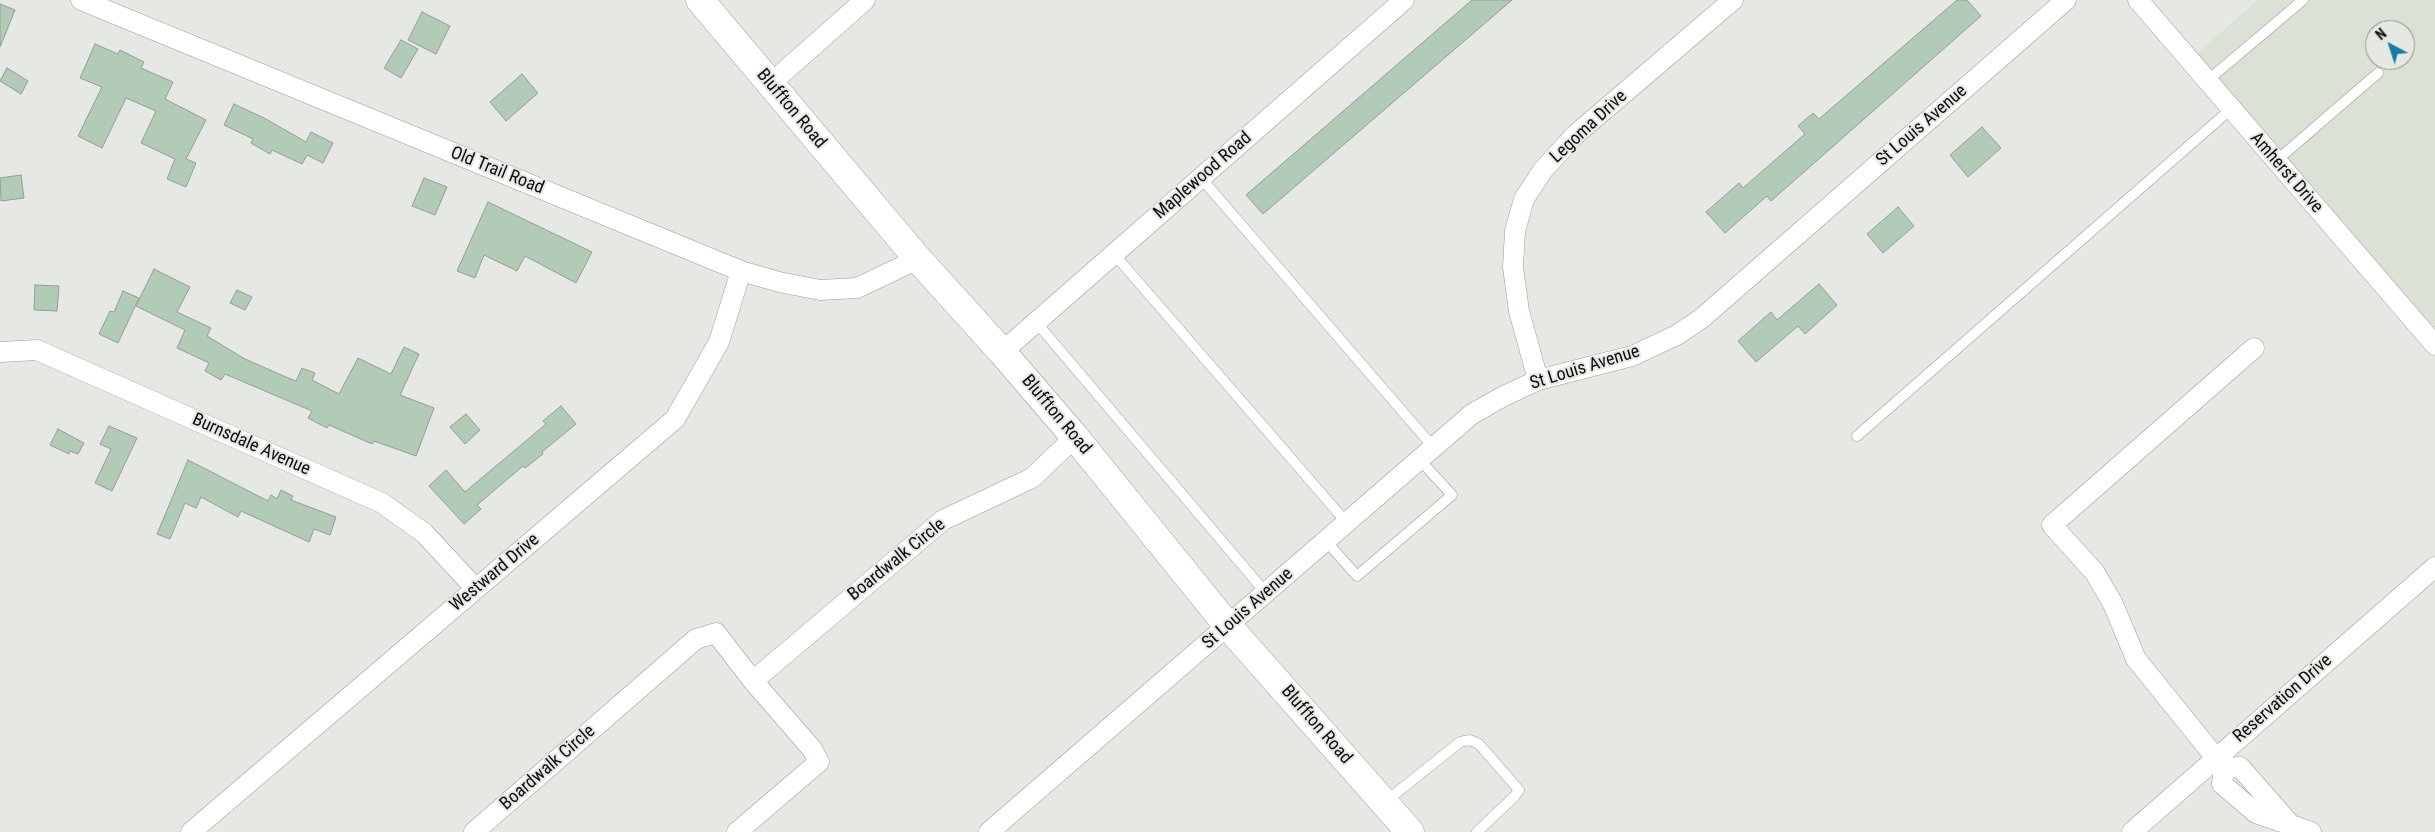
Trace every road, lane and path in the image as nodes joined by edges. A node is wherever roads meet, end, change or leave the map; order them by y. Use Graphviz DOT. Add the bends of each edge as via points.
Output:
graph roads {
  1 [pos="700,0"];
  2 [pos="865,0"];
  3 [pos="1404,0"];
  4 [pos="1733,0"];
  5 [pos="2066,0"];
  6 [pos="2138,0"];
  7 [pos="2303,0"];
  8 [pos="88,1"];
  9 [pos="2378,73"];
  10 [pos="2207,81"];
  11 [pos="770,84"];
  12 [pos="2231,109"];
  13 [pos="2276,161"];
  14 [pos="1201,178"];
  15 [pos="1114,254"];
  16 [pos="918,259"];
  17 [pos="740,271"];
  18 [pos="1036,322"];
  19 [pos="2435,345"];
  20 [pos="2254,348"];
  21 [pos="0,352"];
  22 [pos="1002,352"];
  23 [pos="1538,380"];
  24 [pos="1857,436"];
  25 [pos="1075,437"];
  26 [pos="1427,454"];
  27 [pos="1347,523"];
  28 [pos="1326,541"];
  29 [pos="2435,567"];
  30 [pos="476,590"];
  31 [pos="1266,593"];
  32 [pos="1228,626"];
  33 [pos="753,681"];
  34 [pos="2220,763"];
  35 [pos="1384,803"];
  36 [pos="191,832"];
  37 [pos="474,832"];
  38 [pos="737,832"];
  39 [pos="989,832"];
  40 [pos="1410,832"];
  41 [pos="1477,832"];
  42 [pos="2132,832"];
  43 [pos="2311,832"];
  1 -- 11 [label="main road, Bluffton Road"];
  2 -- 11 [label="street"];
  3 -- 14 [label="street, Maplewood Road"];
  4 -- 23 [label="street, Legoma Drive" via="1575,135 1543,170 1524,199 1515,231 1513,267 1519,311"];
  5 -- 23 [label="street, St Louis Avenue" via="1702,318 1678,335 1632,356"];
  6 -- 10 [label="street, Amherst Drive"];
  7 -- 10 [label="lane"];
  8 -- 17 [label="street, Old Trail Road"];
  9 -- 13 [label="lane"];
  10 -- 12 [label="street, Amherst Drive"];
  11 -- 16 [label="main road, Bluffton Road"];
  12 -- 13 [label="street, Amherst Drive"];
  12 -- 24 [label="lane"];
  13 -- 19 [label="street, Amherst Drive"];
  14 -- 15 [label="street, Maplewood Road"];
  14 -- 26 [label="lane"];
  15 -- 18 [label="street, Maplewood Road"];
  15 -- 27 [label="lane"];
  16 -- 17 [label="street, Old Trail Road" via="857,288 820,290"];
  16 -- 22 [label="main road, Bluffton Road"];
  17 -- 30 [label="street, Westward Drive" via="719,342 675,419"];
  18 -- 22 [label="street, Maplewood Road"];
  18 -- 31 [label="lane"];
  20 -- 34 [label="street" via="2052,525 2095,573 2113,604 2136,659"];
  21 -- 30 [label="street, Burnsdale Avenue" via="37,350 382,503 424,533"];
  22 -- 25 [label="main road, Bluffton Road"];
  23 -- 26 [label="street, St Louis Avenue" via="1472,414"];
  25 -- 32 [label="main road, Bluffton Road"];
  25 -- 33 [label="street, Boardwalk Circle" via="1032,478 943,520"];
  26 -- 27 [label="street, St Louis Avenue"];
  26 -- 28 [label="lane" via="1452,495 1357,576"];
  27 -- 28 [label="street, St Louis Avenue"];
  28 -- 31 [label="street, St Louis Avenue"];
  29 -- 34 [label="street, Reservation Drive"];
  30 -- 36 [label="street, Westward Drive"];
  31 -- 32 [label="street, St Louis Avenue"];
  32 -- 35 [label="main road, Bluffton Road"];
  32 -- 39 [label="street, St Louis Avenue"];
  33 -- 37 [label="street, Boardwalk Circle" via="716,634 696,638"];
  33 -- 38 [label="street, Boardwalk Circle" via="812,748 819,762"];
  34 -- 42 [label="street, Reservation Drive"];
  34 -- 43 [label="street" via="2240,767 2290,824"];
  35 -- 40 [label="main road, Bluffton Road"];
  35 -- 41 [label="lane" via="1460,742 1470,740 1479,744 1519,790"];
}
